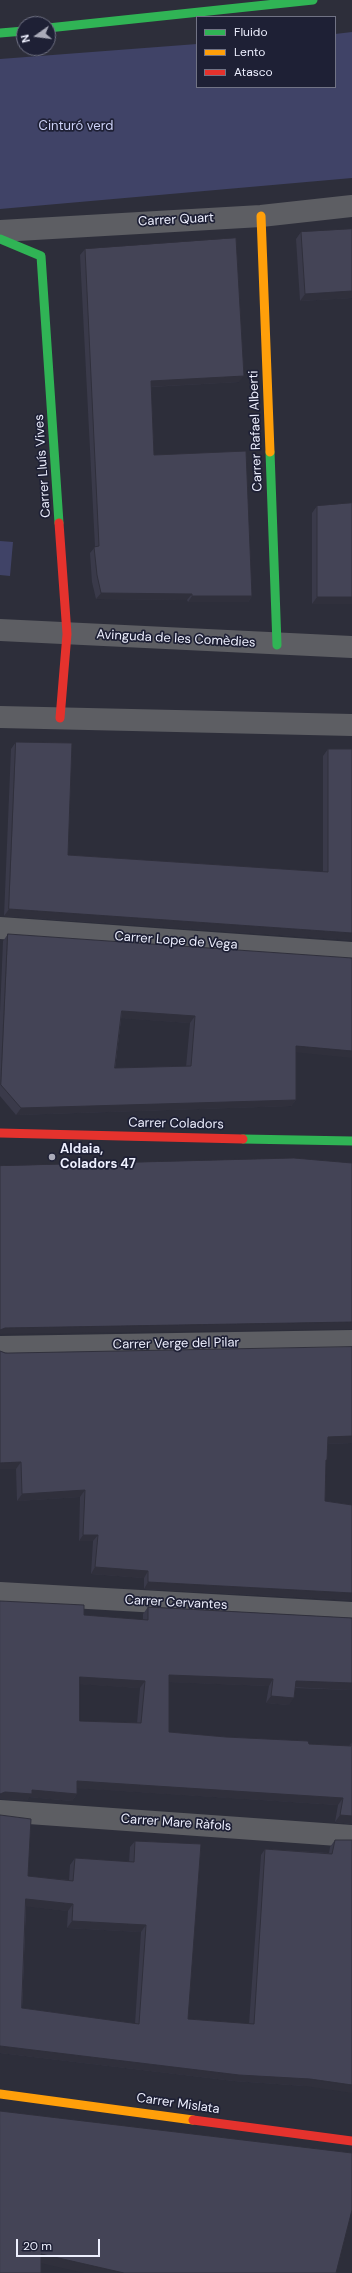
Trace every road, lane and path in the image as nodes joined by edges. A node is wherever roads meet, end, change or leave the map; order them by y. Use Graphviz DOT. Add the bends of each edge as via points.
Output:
graph roads {
  1 [pos="313,0"];
  2 [pos="56,27"];
  3 [pos="16,32"];
  4 [pos="0,33"];
  5 [pos="352,206"];
  6 [pos="262,216"];
  7 [pos="0,231"];
  8 [pos="0,239"];
  9 [pos="0,630"];
  10 [pos="68,634"];
  11 [pos="277,645"];
  12 [pos="352,647"];
  13 [pos="0,717"];
  14 [pos="60,718"];
  15 [pos="352,725"];
  16 [pos="0,928"];
  17 [pos="352,953"];
  18 [pos="0,1133"];
  19 [pos="352,1141"];
  20 [pos="352,1341"];
  21 [pos="0,1346"];
  22 [pos="0,1593"];
  23 [pos="352,1613"];
  24 [pos="0,1811"];
  25 [pos="352,1836"];
  26 [pos="0,2094"];
  27 [pos="352,2141"];
  1 -- 2 [label="street"];
  3 -- 4 [label="street"];
  5 -- 6 [label="street, Carrer Quart"];
  6 -- 7 [label="street, Carrer Quart"];
  6 -- 11 [label="street, Carrer Rafael Alberti"];
  8 -- 10 [label="street, Carrer Lluís Vives" via="41,256"];
  9 -- 10 [label="street, Avinguda de les Comèdies"];
  10 -- 11 [label="street, Avinguda de les Comèdies"];
  10 -- 14 [label="street, Carrer Lluís Vives"];
  11 -- 12 [label="street, Avinguda de les Comèdies"];
  13 -- 14 [label="street"];
  14 -- 15 [label="street"];
  16 -- 17 [label="street, Carrer Lope de Vega"];
  18 -- 19 [label="street, Carrer Coladors"];
  20 -- 21 [label="street, Carrer Verge del Pilar"];
  22 -- 23 [label="street, Carrer Cervantes"];
  24 -- 25 [label="street, Carrer Mare Ràfols"];
  26 -- 27 [label="street, Carrer Mislata"];
}
